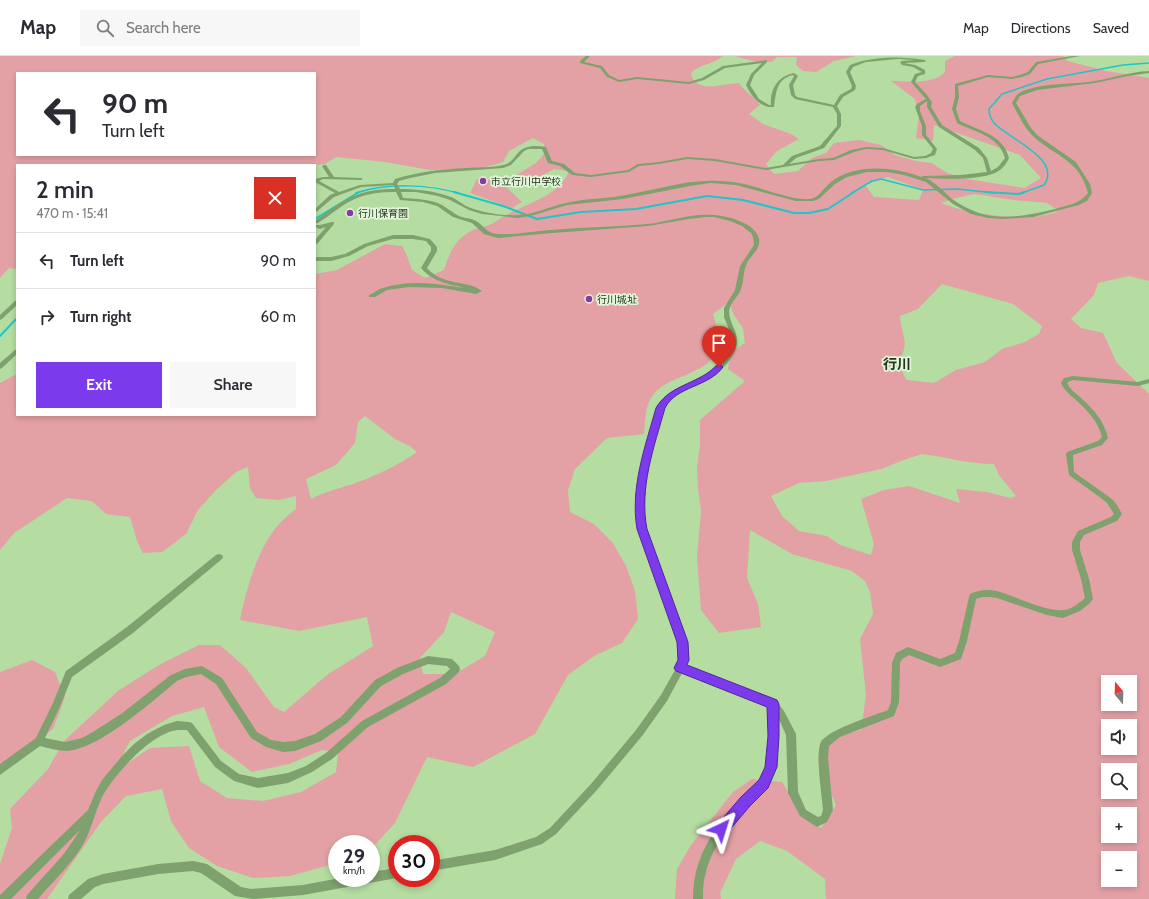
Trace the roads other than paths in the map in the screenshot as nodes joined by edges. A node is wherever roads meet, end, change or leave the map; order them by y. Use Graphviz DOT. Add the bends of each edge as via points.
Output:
graph roads {
  1 [pos="588,56"];
  2 [pos="1078,56"];
  3 [pos="1149,72"];
  4 [pos="928,99"];
  5 [pos="835,106"];
  6 [pos="324,166"];
  7 [pos="783,166"];
  8 [pos="989,172"];
  9 [pos="915,177"];
  10 [pos="332,178"];
  11 [pos="361,179"];
  12 [pos="395,184"];
  13 [pos="399,190"];
  14 [pos="338,193"];
  15 [pos="316,211"];
  16 [pos="316,223"];
  17 [pos="316,225"];
  18 [pos="316,242"];
  19 [pos="316,259"];
  20 [pos="371,296"];
  21 [pos="16,303"];
  22 [pos="0,318"];
  23 [pos="16,352"];
  24 [pos="0,367"];
  25 [pos="1149,381"];
  26 [pos="219,557"];
  27 [pos="680,668"];
  28 [pos="773,704"];
  29 [pos="39,742"];
  30 [pos="0,770"];
  31 [pos="92,811"];
  32 [pos="440,864"];
  33 [pos="328,885"];
  34 [pos="4,899"];
  35 [pos="31,899"];
  36 [pos="74,899"];
  37 [pos="698,899"];
  1 -- 5 [label="street" via="581,62 601,67 614,80 637,78 689,83 703,79 724,66 766,61 752,75 748,84 754,95 762,102 773,106 772,100 779,81 789,74 794,74 796,76 791,85 796,98"];
  2 -- 8 [label="street" via="1037,63 1029,73 1021,76 988,76 956,85 954,109 958,122 984,133 1007,153 1002,165 996,171"];
  3 -- 9 [label="street" via="1024,93 1019,95 1014,103 1035,136 1069,158 1078,169 1089,188 1088,197 1084,200 1038,215 995,217 971,212 958,206 929,182"];
  4 -- 5 [label="street" via="913,82 916,75 924,71 902,62 924,61 902,57 866,61 851,66 848,72 854,86 853,90 841,96"];
  4 -- 7 [label="street" via="917,107 925,128 924,135 935,149 926,157 914,158 883,149 866,148 834,159"];
  4 -- 8 [label="street" via="929,107 940,126 977,149 986,158"];
  5 -- 7 [label="street" via="839,114 839,126 822,147 794,157"];
  6 -- 10 [label="street"];
  7 -- 12 [label="street" via="766,168 687,158 638,164 623,172 584,176 550,162 544,148 529,147 520,150 509,165 502,167 434,172 405,177 397,180"];
  8 -- 9 [label="street" via="969,177"];
  9 -- 13 [label="street" via="880,170 852,174 838,179 817,199 812,200 790,198 731,183 706,183 630,197 588,200 513,217 483,214 436,194"];
  10 -- 11 [label="street"];
  10 -- 14 [label="street" via="316,180"];
  12 -- 13 [label="street"];
  12 -- 14 [label="street" via="360,186"];
  13 -- 16 [label="street" via="360,195"];
  13 -- 27 [label="street" via="402,199 432,202 455,216 474,222 486,233 498,236 643,225 704,216 728,219 749,228 756,236 755,248 743,265 739,289 726,309 734,334 734,347 726,360 712,374 674,393 664,401 645,464 640,496 641,522 682,642 684,660"];
  14 -- 15 [label="street" via="328,198"];
  17 -- 18 [label="street" via="320,227 332,223"];
  19 -- 20 [label="street" via="347,255 366,245 393,237 421,238 428,240 434,247 424,268 427,273 437,279 479,291 417,284 384,290"];
  21 -- 22 [label="street"];
  23 -- 24 [label="street"];
  25 -- 28 [label="street" via="1138,384 1073,378 1064,383 1100,422 1105,438 1100,443 1069,454 1071,473 1105,497 1118,514 1114,519 1081,533 1076,542 1089,598 1084,606 1062,614 987,593 973,597 968,610 964,643 958,656 940,663 908,651 899,656 896,663 895,702 891,713 837,734 825,744 823,758 828,810 824,819 817,822 803,814 793,793 791,734"];
  26 -- 29 [label="street" via="130,630 69,674"];
  27 -- 28 [label="street"];
  27 -- 32 [label="street" via="664,698 639,733 553,832 539,841 495,855"];
  28 -- 37 [label="street" via="774,736 771,767 763,784 721,829 702,865"];
  29 -- 30 [label="street"];
  29 -- 31 [label="street" via="68,746 90,739 112,726 174,678 202,670 219,681 254,735 269,744 295,746 318,738 344,720 378,683 400,671 428,660 449,662 456,669 443,681 366,724 309,769 288,778 258,783 237,778 218,764 189,726 183,724 159,732 128,756 104,786"];
  31 -- 34 [label="street"];
  31 -- 35 [label="street" via="77,844"];
  33 -- 36 [label="street" via="252,894 239,892 203,868 193,866 158,869 103,879 92,883"];
}
